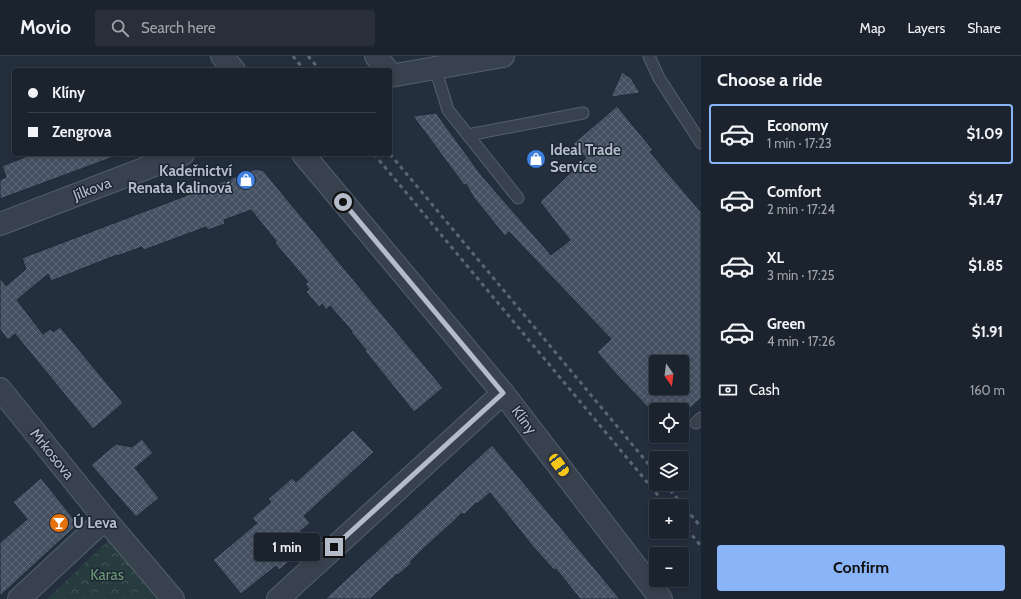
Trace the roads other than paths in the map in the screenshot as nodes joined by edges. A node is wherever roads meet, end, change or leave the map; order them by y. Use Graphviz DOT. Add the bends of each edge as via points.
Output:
graph roads {
  1 [pos="222,56"];
  2 [pos="376,56"];
  3 [pos="503,56"];
  4 [pos="649,56"];
  5 [pos="232,68"];
  6 [pos="385,68"];
  7 [pos="434,68"];
  8 [pos="392,74"];
  9 [pos="583,113"];
  10 [pos="468,135"];
  11 [pos="701,143"];
  12 [pos="178,156"];
  13 [pos="305,156"];
  14 [pos="518,198"];
  15 [pos="0,224"];
  16 [pos="0,389"];
  17 [pos="503,393"];
  18 [pos="105,519"];
  19 [pos="19,599"];
  20 [pos="173,599"];
  21 [pos="278,599"];
  22 [pos="661,599"];
  1 -- 5 [label="street"];
  2 -- 6 [label="street"];
  3 -- 7 [label="street"];
  4 -- 11 [label="lane" via="659,78"];
  7 -- 8 [label="street"];
  7 -- 10 [label="lane" via="448,110"];
  9 -- 10 [label="lane"];
  10 -- 14 [label="lane"];
  12 -- 15 [label="street, Jílkova"];
  13 -- 17 [label="street, Klíny"];
  16 -- 18 [label="street, Mrkosova"];
  17 -- 21 [label="street"];
  17 -- 22 [label="street, Klíny"];
  18 -- 19 [label="street"];
  18 -- 20 [label="street, Mrkosova"];
}
